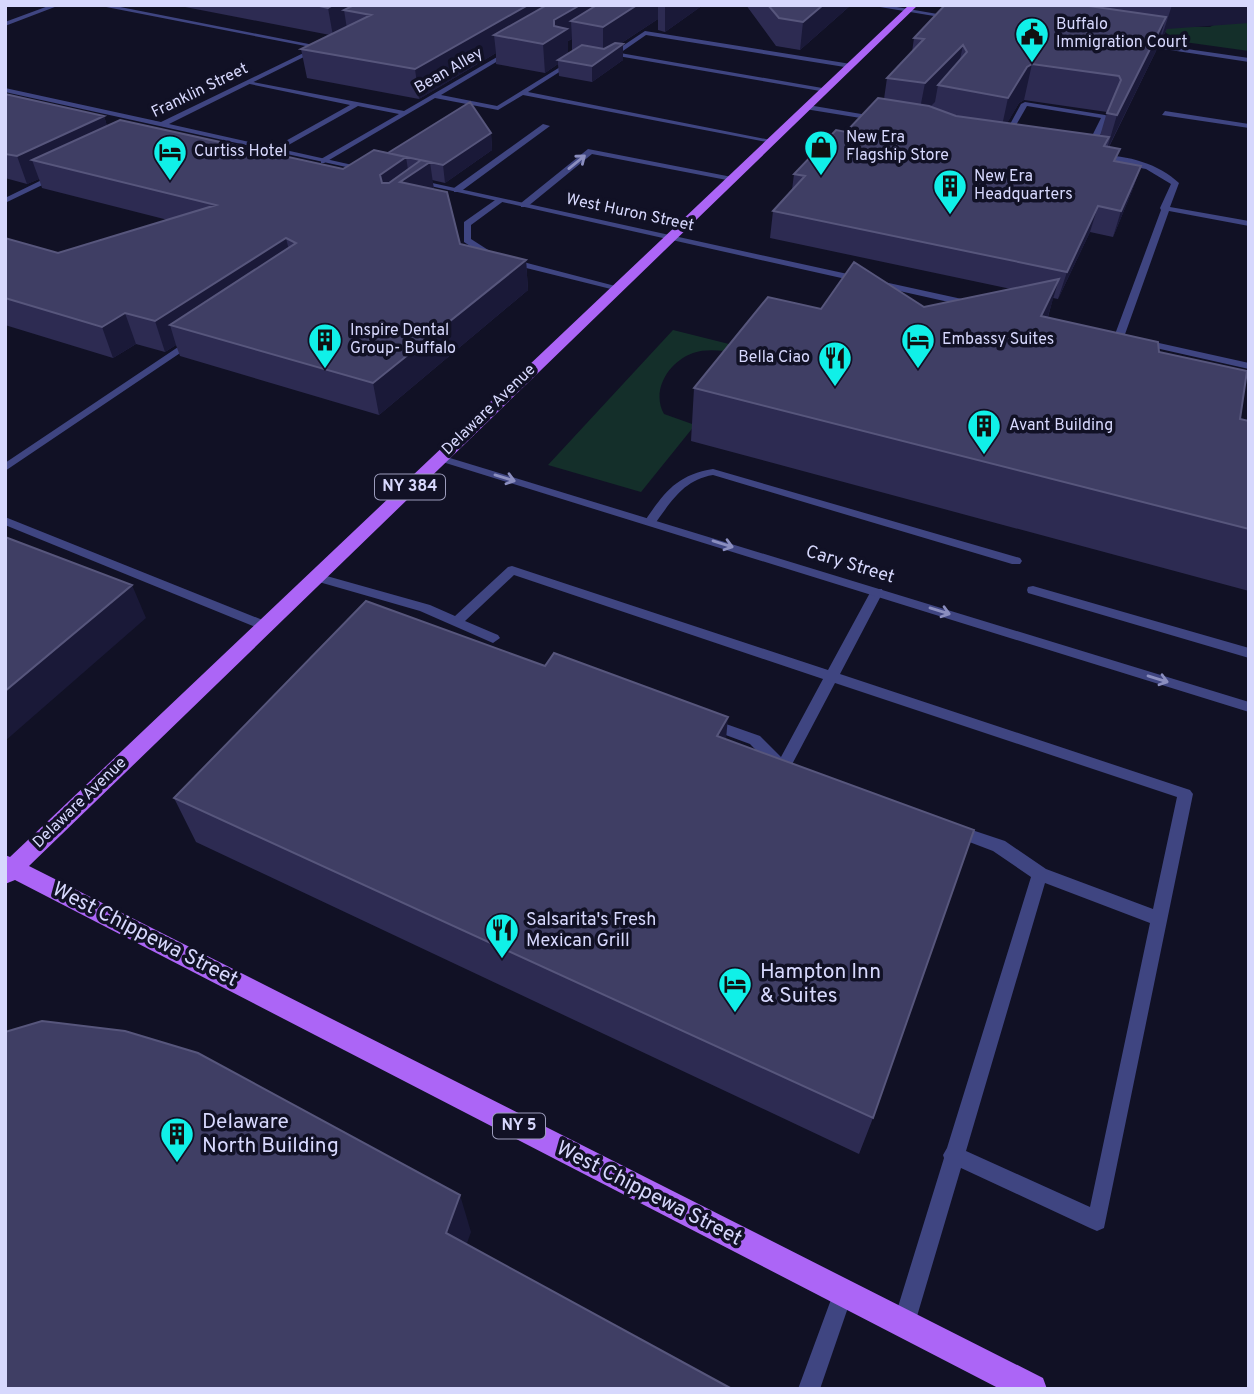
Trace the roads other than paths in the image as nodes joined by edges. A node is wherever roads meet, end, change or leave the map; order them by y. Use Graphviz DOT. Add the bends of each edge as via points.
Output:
graph roads {
  1 [pos="57,5"];
  2 [pos="99,5"];
  3 [pos="871,5"];
  4 [pos="911,8"];
  5 [pos="957,18"];
  6 [pos="5,24"];
  7 [pos="655,26"];
  8 [pos="645,33"];
  9 [pos="333,41"];
  10 [pos="1129,43"];
  11 [pos="522,45"];
  12 [pos="321,47"];
  13 [pos="570,54"];
  14 [pos="614,54"];
  15 [pos="605,60"];
  16 [pos="1249,60"];
  17 [pos="850,66"];
  18 [pos="248,83"];
  19 [pos="826,89"];
  20 [pos="5,90"];
  21 [pos="522,93"];
  22 [pos="434,96"];
  23 [pos="356,104"];
  24 [pos="808,107"];
  25 [pos="405,113"];
  26 [pos="1165,113"];
  27 [pos="893,122"];
  28 [pos="162,125"];
  29 [pos="546,126"];
  30 [pos="1249,126"];
  31 [pos="151,130"];
  32 [pos="993,139"];
  33 [pos="772,141"];
  34 [pos="1003,141"];
  35 [pos="1015,143"];
  36 [pos="275,150"];
  37 [pos="1075,153"];
  38 [pos="1087,155"];
  39 [pos="324,161"];
  40 [pos="374,172"];
  41 [pos="62,174"];
  42 [pos="733,179"];
  43 [pos="417,184"];
  44 [pos="457,190"];
  45 [pos="500,200"];
  46 [pos="5,201"];
  47 [pos="524,205"];
  48 [pos="1164,208"];
  49 [pos="1249,224"];
  50 [pos="670,237"];
  51 [pos="617,289"];
  52 [pos="984,307"];
  53 [pos="207,331"];
  54 [pos="1106,334"];
  55 [pos="1119,337"];
  56 [pos="1249,366"];
  57 [pos="440,458"];
  58 [pos="5,468"];
  59 [pos="5,521"];
  60 [pos="650,522"];
  61 [pos="1016,561"];
  62 [pos="316,576"];
  63 [pos="1033,590"];
  64 [pos="877,592"];
  65 [pos="456,622"];
  66 [pos="265,626"];
  67 [pos="494,638"];
  68 [pos="1249,653"];
  69 [pos="832,674"];
  70 [pos="1249,707"];
  71 [pos="690,716"];
  72 [pos="935,823"];
  73 [pos="8,869"];
  74 [pos="1040,874"];
  75 [pos="1159,919"];
  76 [pos="953,1156"];
  77 [pos="843,1293"];
  78 [pos="904,1323"];
  79 [pos="809,1389"];
  80 [pos="1032,1389"];
  1 -- 6 [label="street"];
  2 -- 12 [label="street"];
  3 -- 4 [label="street"];
  4 -- 5 [label="street"];
  4 -- 17 [label="main road, Delaware Avenue / NY 384"];
  7 -- 8 [label="street"];
  8 -- 14 [label="street"];
  8 -- 17 [label="street"];
  9 -- 12 [label="street, Franklin Street"];
  10 -- 16 [label="street"];
  11 -- 22 [label="street, Bean Alley"];
  12 -- 18 [label="street, Franklin Street"];
  13 -- 21 [label="street" via="581,56"];
  14 -- 15 [label="street"];
  14 -- 19 [label="street"];
  17 -- 19 [label="main road, Delaware Avenue / NY 384"];
  18 -- 23 [label="street"];
  18 -- 28 [label="street, Franklin Street"];
  19 -- 24 [label="main road, Delaware Avenue / NY 384"];
  20 -- 28 [label="street"];
  21 -- 22 [label="street" via="498,108"];
  21 -- 33 [label="street"];
  22 -- 25 [label="street, Bean Alley"];
  23 -- 25 [label="street"];
  23 -- 36 [label="street"];
  24 -- 27 [label="street"];
  24 -- 33 [label="main road, Delaware Avenue / NY 384"];
  25 -- 39 [label="street, Bean Alley"];
  26 -- 30 [label="street"];
  28 -- 31 [label="street, Franklin Street"];
  28 -- 36 [label="street"];
  29 -- 44 [label="street"];
  32 -- 34 [label="street"];
  33 -- 42 [label="main road, Delaware Avenue / NY 384"];
  34 -- 35 [label="street"];
  34 -- 38 [label="street" via="1025,104 1105,117"];
  36 -- 39 [label="street"];
  37 -- 38 [label="street"];
  38 -- 48 [label="street" via="1144,164 1163,172 1175,183"];
  39 -- 40 [label="street"];
  41 -- 46 [label="street"];
  47 -- 42 [label="street, one-way" via="591,151"];
  42 -- 50 [label="main road, Delaware Avenue / NY 384"];
  43 -- 44 [label="street, West Huron Street"];
  44 -- 45 [label="street, West Huron Street"];
  45 -- 47 [label="street, West Huron Street"];
  45 -- 51 [label="street" via="467,224 467,240 493,257"];
  47 -- 50 [label="street, West Huron Street"];
  48 -- 49 [label="street"];
  48 -- 55 [label="street"];
  50 -- 51 [label="main road, Delaware Avenue / NY 384"];
  50 -- 52 [label="street, West Huron Street"];
  51 -- 57 [label="main road, Delaware Avenue / NY 384"];
  53 -- 58 [label="street"];
  54 -- 55 [label="street"];
  55 -- 56 [label="street"];
  57 -- 60 [label="street, Cary Street, one-way"];
  57 -- 62 [label="main road, Delaware Avenue / NY 384"];
  59 -- 66 [label="street"];
  60 -- 61 [label="street" via="680,482 713,472"];
  60 -- 64 [label="street, Cary Street, one-way"];
  62 -- 65 [label="street" via="425,608"];
  62 -- 66 [label="main road, Delaware Avenue / NY 384"];
  63 -- 68 [label="street"];
  64 -- 69 [label="street"];
  64 -- 70 [label="street, Cary Street, one-way"];
  65 -- 67 [label="street"];
  65 -- 69 [label="street" via="512,570"];
  66 -- 73 [label="main road, Delaware Avenue / NY 384"];
  69 -- 71 [label="street" via="788,770 755,740"];
  69 -- 75 [label="street" via="1185,794"];
  72 -- 74 [label="street" via="999,846"];
  73 -- 77 [label="main road, West Chippewa Street / NY 5"];
  74 -- 75 [label="street"];
  74 -- 76 [label="street"];
  75 -- 76 [label="street" via="1097,1221"];
  76 -- 78 [label="street"];
  77 -- 78 [label="main road, West Chippewa Street / NY 5"];
  77 -- 79 [label="street"];
  78 -- 80 [label="main road, West Chippewa Street / NY 5"];
}
